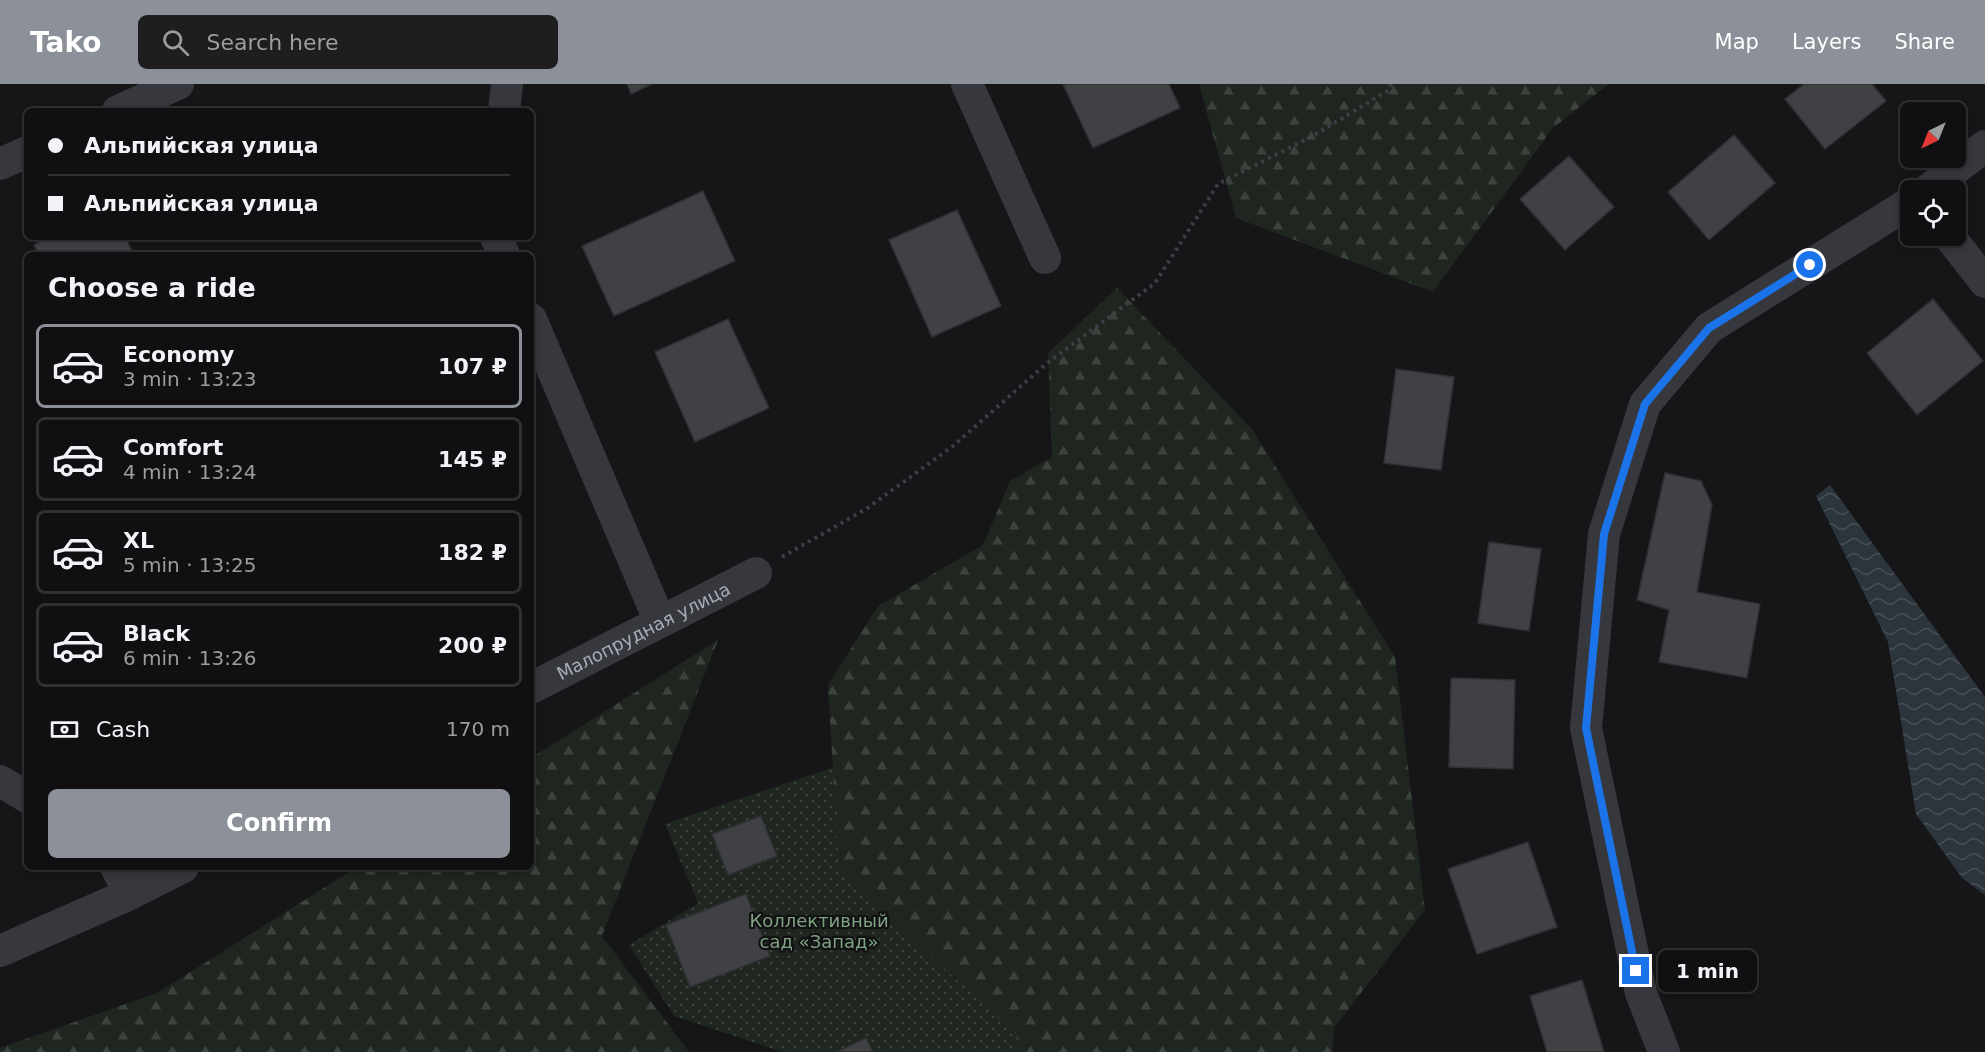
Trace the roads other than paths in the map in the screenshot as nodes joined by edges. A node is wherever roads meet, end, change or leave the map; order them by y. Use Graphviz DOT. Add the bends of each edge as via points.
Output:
graph roads {
  1 [pos="177,84"];
  2 [pos="507,84"];
  3 [pos="967,84"];
  4 [pos="125,108"];
  5 [pos="504,108"];
  6 [pos="1985,146"];
  7 [pos="24,153"];
  8 [pos="0,164"];
  9 [pos="1941,180"];
  10 [pos="1900,209"];
  11 [pos="1957,246"];
  12 [pos="1045,258"];
  13 [pos="1985,282"];
  14 [pos="534,328"];
  15 [pos="756,573"];
  16 [pos="660,622"];
  17 [pos="534,686"];
  18 [pos="0,782"];
  19 [pos="24,795"];
  20 [pos="170,870"];
  21 [pos="123,881"];
  22 [pos="0,951"];
  23 [pos="1664,1052"];
  1 -- 4 [label="street"];
  2 -- 5 [label="street"];
  3 -- 12 [label="street"];
  6 -- 9 [label="street"];
  7 -- 8 [label="street"];
  10 -- 23 [label="street" via="1709,328 1645,404 1604,534 1586,728 1641,993"];
  11 -- 13 [label="street"];
  14 -- 16 [label="street"];
  15 -- 16 [label="street, Малопрудная улица"];
  16 -- 17 [label="street, Малопрудная улица"];
  18 -- 19 [label="street"];
  20 -- 21 [label="street"];
  21 -- 22 [label="street"];
}
